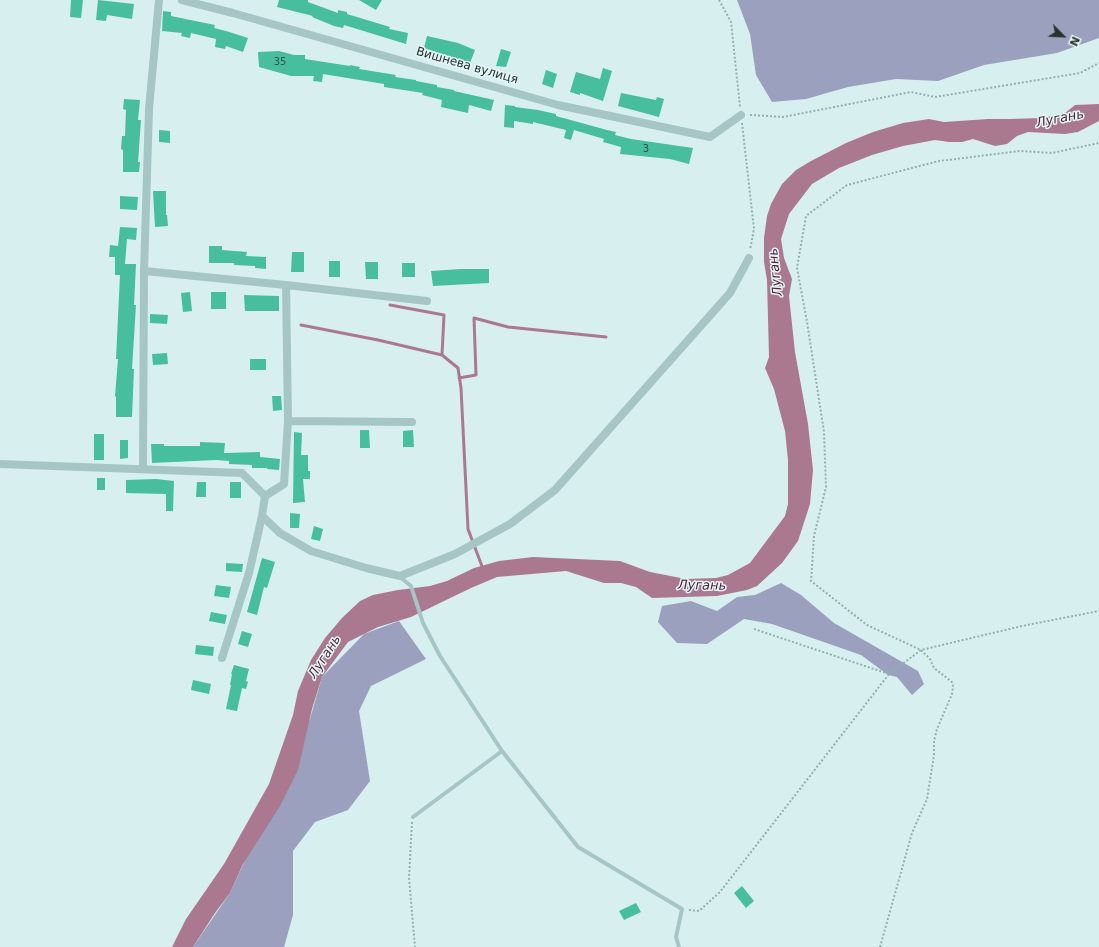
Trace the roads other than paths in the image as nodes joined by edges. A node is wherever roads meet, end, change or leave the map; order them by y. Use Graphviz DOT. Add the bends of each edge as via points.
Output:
graph roads {
  1 [pos="159,0"];
  2 [pos="182,0"];
  3 [pos="741,115"];
  4 [pos="749,258"];
  5 [pos="144,271"];
  6 [pos="286,285"];
  7 [pos="427,301"];
  8 [pos="288,421"];
  9 [pos="412,422"];
  10 [pos="0,464"];
  11 [pos="144,468"];
  12 [pos="265,496"];
  13 [pos="262,516"];
  14 [pos="400,576"];
  15 [pos="222,658"];
  16 [pos="502,751"];
  17 [pos="413,817"];
  18 [pos="679,947"];
  1 -- 5 [label="street" via="149,109"];
  2 -- 3 [label="street, Вишнева вулиця" via="558,104 710,137"];
  4 -- 14 [label="street" via="730,293 555,490 503,527 455,554"];
  5 -- 6 [label="street"];
  5 -- 11 [label="street"];
  6 -- 7 [label="street"];
  6 -- 8 [label="street"];
  8 -- 9 [label="street"];
  8 -- 12 [label="street" via="284,484"];
  10 -- 11 [label="street"];
  11 -- 12 [label="street" via="242,473"];
  12 -- 13 [label="street"];
  13 -- 14 [label="street" via="280,533 311,551"];
  13 -- 15 [label="street" via="249,573"];
  14 -- 16 [label="lane" via="411,586 423,623 440,656"];
  16 -- 17 [label="lane"];
  16 -- 18 [label="lane" via="578,847 682,909 676,937"];
}
